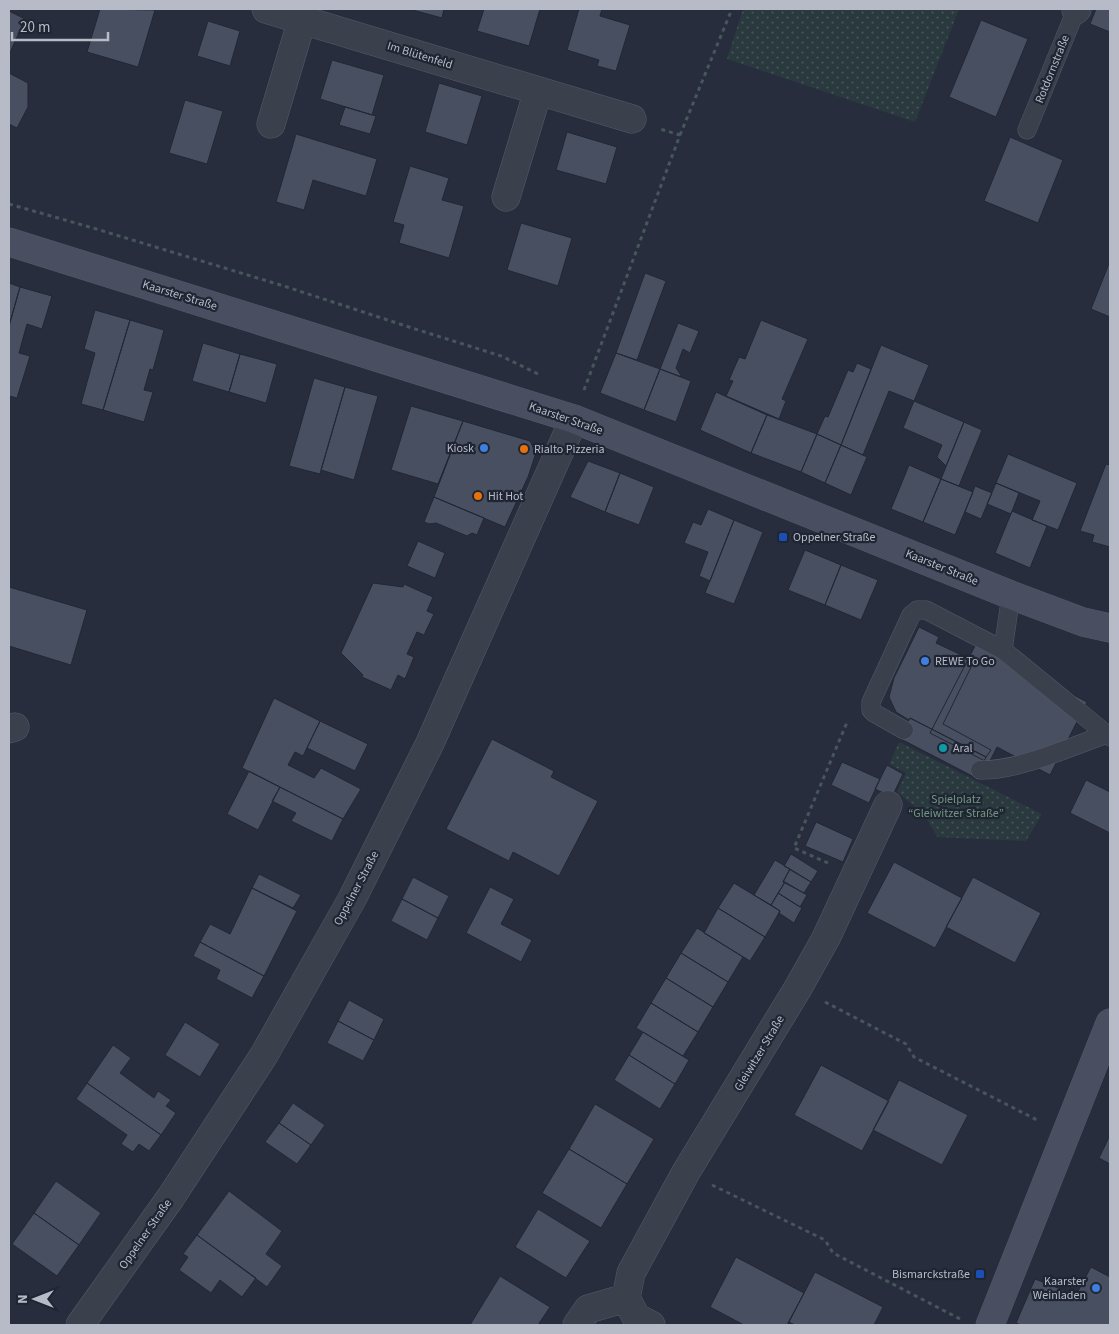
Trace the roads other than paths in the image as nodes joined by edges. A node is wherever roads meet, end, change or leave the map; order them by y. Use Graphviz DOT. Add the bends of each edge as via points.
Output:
graph roads {
  1 [pos="266,9"];
  2 [pos="1076,9"];
  3 [pos="302,20"];
  4 [pos="538,91"];
  5 [pos="632,119"];
  6 [pos="271,124"];
  7 [pos="1027,130"];
  8 [pos="506,196"];
  9 [pos="9,242"];
  10 [pos="574,419"];
  11 [pos="1011,595"];
  12 [pos="1110,628"];
  13 [pos="1003,650"];
  14 [pos="904,730"];
  15 [pos="1109,736"];
  16 [pos="980,770"];
  17 [pos="888,805"];
  18 [pos="1110,1023"];
  19 [pos="626,1298"];
  20 [pos="80,1325"];
  21 [pos="577,1325"];
  22 [pos="652,1325"];
  23 [pos="990,1325"];
  1 -- 3 [label="street, Im Blütenfeld"];
  2 -- 7 [label="lane, Rotdornstraße"];
  3 -- 4 [label="street, Im Blütenfeld"];
  3 -- 6 [label="street"];
  4 -- 5 [label="street, Im Blütenfeld"];
  4 -- 8 [label="street"];
  9 -- 10 [label="main road, Kaarster Straße"];
  10 -- 11 [label="main road, Kaarster Straße"];
  10 -- 20 [label="street, Oppelner Straße" via="430,743 352,899 264,1055 171,1197"];
  11 -- 12 [label="main road, Kaarster Straße" via="1083,622"];
  11 -- 13 [label="lane"];
  13 -- 14 [label="lane" via="926,610 917,610 911,615 871,702 874,714"];
  13 -- 15 [label="lane"];
  15 -- 16 [label="lane" via="1014,766"];
  17 -- 19 [label="street, Gleiwitzer Straße" via="826,938 686,1172 631,1273"];
  18 -- 23 [label="main road"];
  19 -- 21 [label="street" via="588,1309"];
  19 -- 22 [label="street" via="636,1317"];
}
